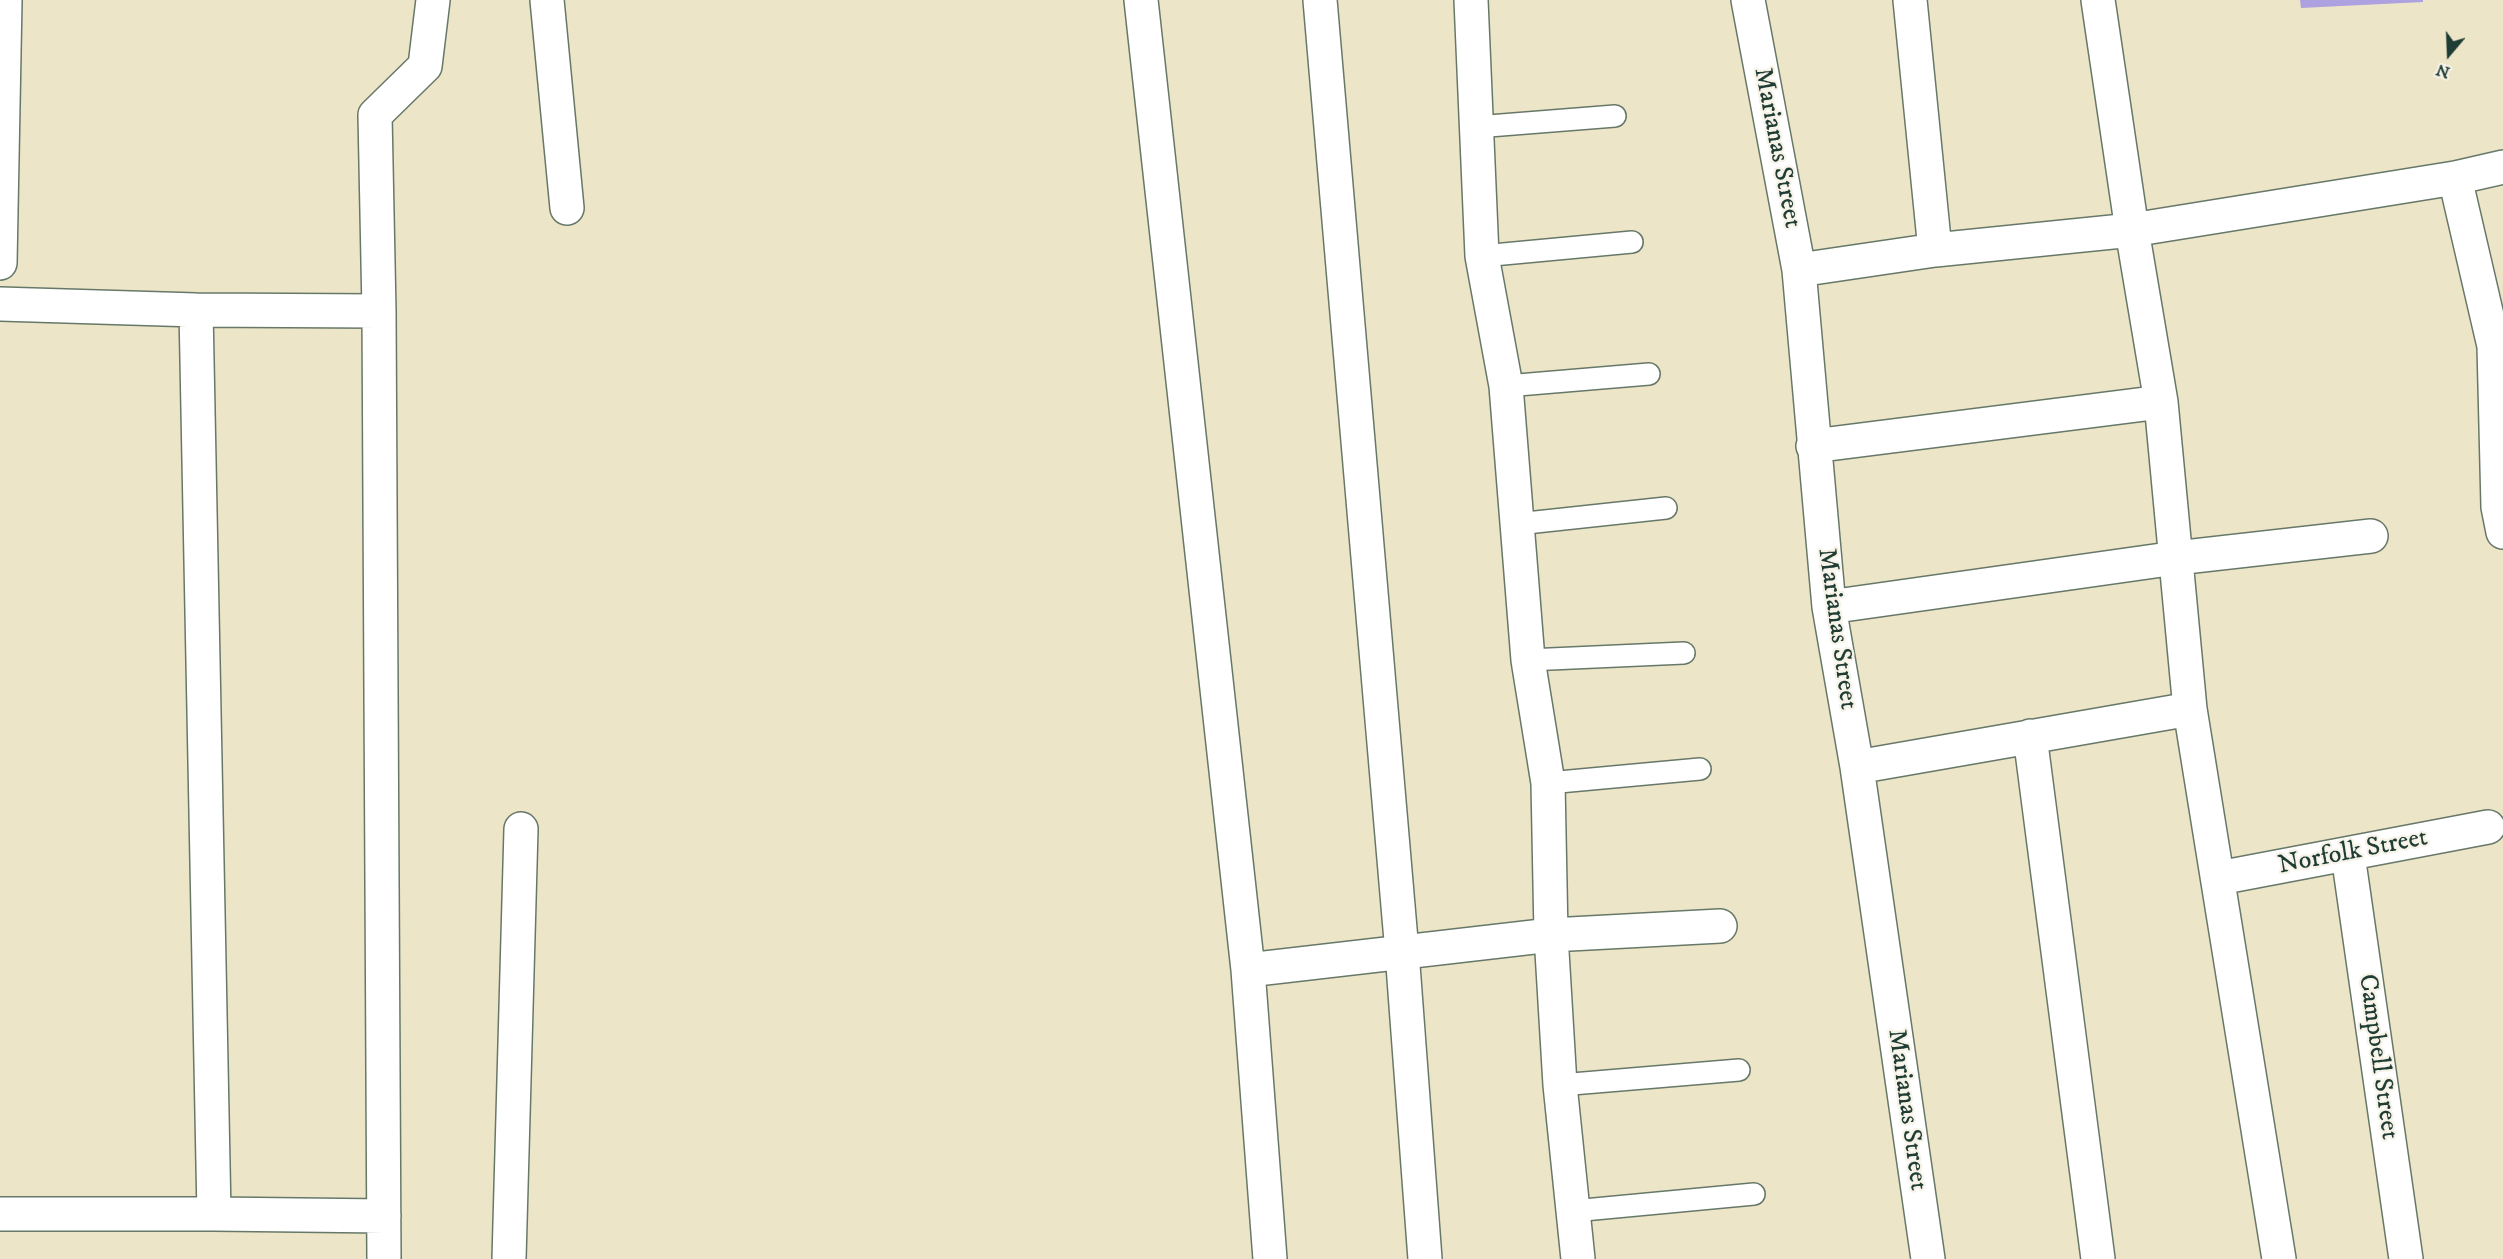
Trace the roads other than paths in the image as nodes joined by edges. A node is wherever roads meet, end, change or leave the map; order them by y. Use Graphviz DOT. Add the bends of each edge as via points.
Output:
graph roads {
  1 [pos="5,0"];
  2 [pos="433,0"];
  3 [pos="547,0"];
  4 [pos="1141,0"];
  5 [pos="1320,0"];
  6 [pos="1471,0"];
  7 [pos="1748,0"];
  8 [pos="1910,0"];
  9 [pos="2098,0"];
  10 [pos="1615,116"];
  11 [pos="1476,127"];
  12 [pos="2503,167"];
  13 [pos="2455,178"];
  14 [pos="567,208"];
  15 [pos="2132,230"];
  16 [pos="1632,242"];
  17 [pos="1935,250"];
  18 [pos="1482,256"];
  19 [pos="0,263"];
  20 [pos="1799,270"];
  21 [pos="0,304"];
  22 [pos="196,310"];
  23 [pos="380,311"];
  24 [pos="2498,345"];
  25 [pos="1649,374"];
  26 [pos="1506,386"];
  27 [pos="2161,402"];
  28 [pos="1814,446"];
  29 [pos="1666,508"];
  30 [pos="2501,515"];
  31 [pos="1517,524"];
  32 [pos="2371,536"];
  33 [pos="2176,558"];
  34 [pos="1829,608"];
  35 [pos="1684,653"];
  36 [pos="1528,660"];
  37 [pos="2190,709"];
  38 [pos="2030,736"];
  39 [pos="1857,767"];
  40 [pos="1700,769"];
  41 [pos="1548,783"];
  42 [pos="2488,827"];
  43 [pos="521,829"];
  44 [pos="2348,855"];
  45 [pos="2218,878"];
  46 [pos="1720,926"];
  47 [pos="1551,934"];
  48 [pos="1402,952"];
  49 [pos="1248,970"];
  50 [pos="1739,1070"];
  51 [pos="1560,1086"];
  52 [pos="1754,1194"];
  53 [pos="1573,1211"];
  54 [pos="0,1214"];
  55 [pos="214,1214"];
  56 [pos="384,1216"];
  57 [pos="384,1259"];
  58 [pos="509,1259"];
  59 [pos="1270,1259"];
  60 [pos="1425,1259"];
  61 [pos="1578,1259"];
  62 [pos="1928,1259"];
  63 [pos="2098,1259"];
  64 [pos="2278,1259"];
  65 [pos="2406,1259"];
  1 -- 19 [label="street"];
  2 -- 23 [label="street" via="425,66 375,115"];
  3 -- 14 [label="street"];
  4 -- 49 [label="street"];
  5 -- 48 [label="street"];
  6 -- 11 [label="street"];
  7 -- 20 [label="street, Marianas Street"];
  8 -- 17 [label="street"];
  9 -- 15 [label="street"];
  10 -- 11 [label="lane"];
  11 -- 18 [label="street"];
  12 -- 13 [label="street"];
  13 -- 15 [label="street"];
  13 -- 24 [label="street"];
  15 -- 17 [label="street"];
  15 -- 27 [label="street"];
  16 -- 18 [label="lane"];
  17 -- 20 [label="street"];
  18 -- 26 [label="street"];
  20 -- 28 [label="street, Marianas Street"];
  21 -- 22 [label="street"];
  22 -- 23 [label="street"];
  22 -- 55 [label="street"];
  23 -- 56 [label="street"];
  24 -- 30 [label="street"];
  25 -- 26 [label="lane"];
  26 -- 31 [label="street"];
  27 -- 28 [label="street"];
  27 -- 33 [label="street"];
  28 -- 34 [label="street, Marianas Street"];
  29 -- 31 [label="lane"];
  31 -- 36 [label="street"];
  32 -- 33 [label="street"];
  33 -- 34 [label="street"];
  33 -- 37 [label="street"];
  34 -- 39 [label="street, Marianas Street"];
  35 -- 36 [label="lane"];
  36 -- 41 [label="street"];
  37 -- 38 [label="street"];
  37 -- 45 [label="street"];
  38 -- 39 [label="street"];
  38 -- 63 [label="street"];
  39 -- 62 [label="street, Marianas Street"];
  40 -- 41 [label="lane"];
  41 -- 47 [label="street"];
  42 -- 44 [label="street, Norfolk Street"];
  43 -- 58 [label="street"];
  44 -- 45 [label="street, Norfolk Street"];
  44 -- 65 [label="street, Campbell Street"];
  45 -- 64 [label="street"];
  46 -- 47 [label="street"];
  47 -- 48 [label="street"];
  47 -- 51 [label="street"];
  48 -- 49 [label="street"];
  48 -- 60 [label="street"];
  49 -- 59 [label="street"];
  50 -- 51 [label="lane"];
  51 -- 53 [label="street"];
  52 -- 53 [label="lane"];
  53 -- 61 [label="street"];
  54 -- 55 [label="street"];
  55 -- 56 [label="street"];
  56 -- 57 [label="street"];
}
